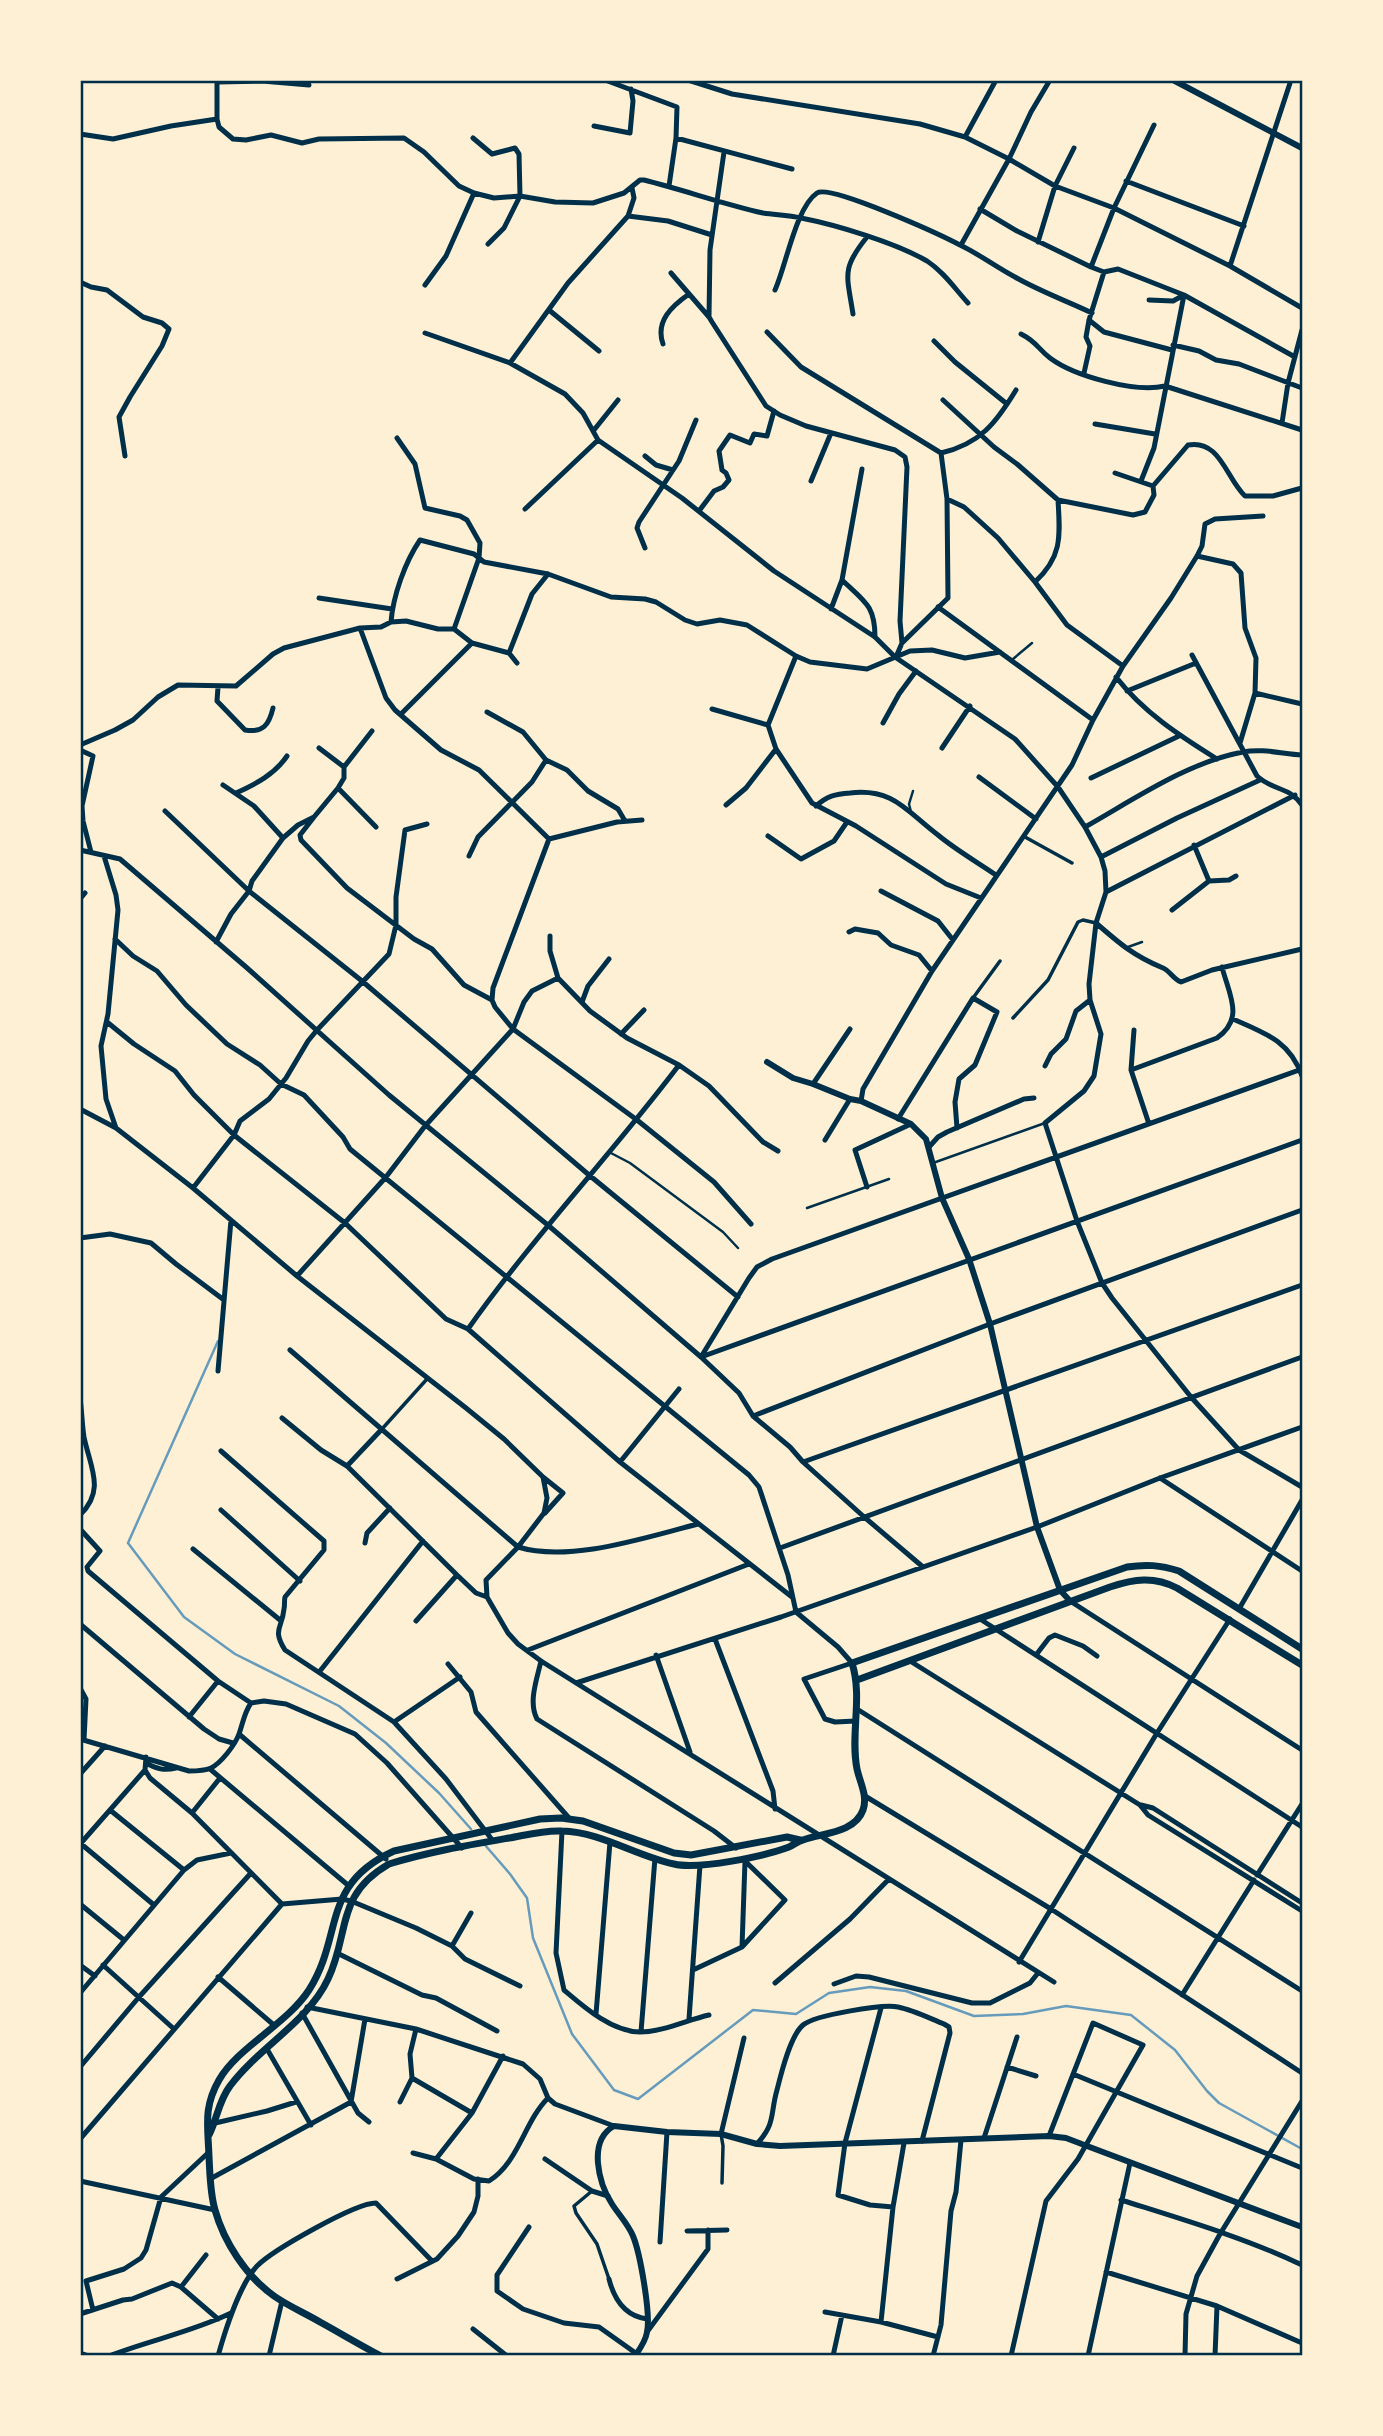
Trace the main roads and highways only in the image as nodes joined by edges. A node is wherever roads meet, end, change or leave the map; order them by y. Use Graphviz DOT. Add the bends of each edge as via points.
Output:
graph roads {
  1 [pos="1303,1649"];
  2 [pos="1303,1665"];
  3 [pos="857,1680"];
  4 [pos="800,1840"];
  5 [pos="209,2135"];
  6 [pos="377,2355"];
  1 -- 3 [label="main road" via="1179,1571 1145,1564 852,1663"];
  2 -- 3 [label="main road" via="1177,1588 1155,1580 1128,1581"];
  3 -- 4 [label="main road" via="854,1745 865,1796 863,1811 845,1828"];
  4 -- 5 [label="main road" via="745,1859 674,1865 562,1831 389,1864 363,1884 351,1901 328,1980 229,2087"];
  4 -- 5 [label="main road" via="787,1837 699,1855 674,1853 583,1821 540,1819 383,1856 349,1886 310,1989 221,2077 208,2104 205,2124"];
  5 -- 6 [label="main road" via="215,2210 248,2273 282,2301"];
}
